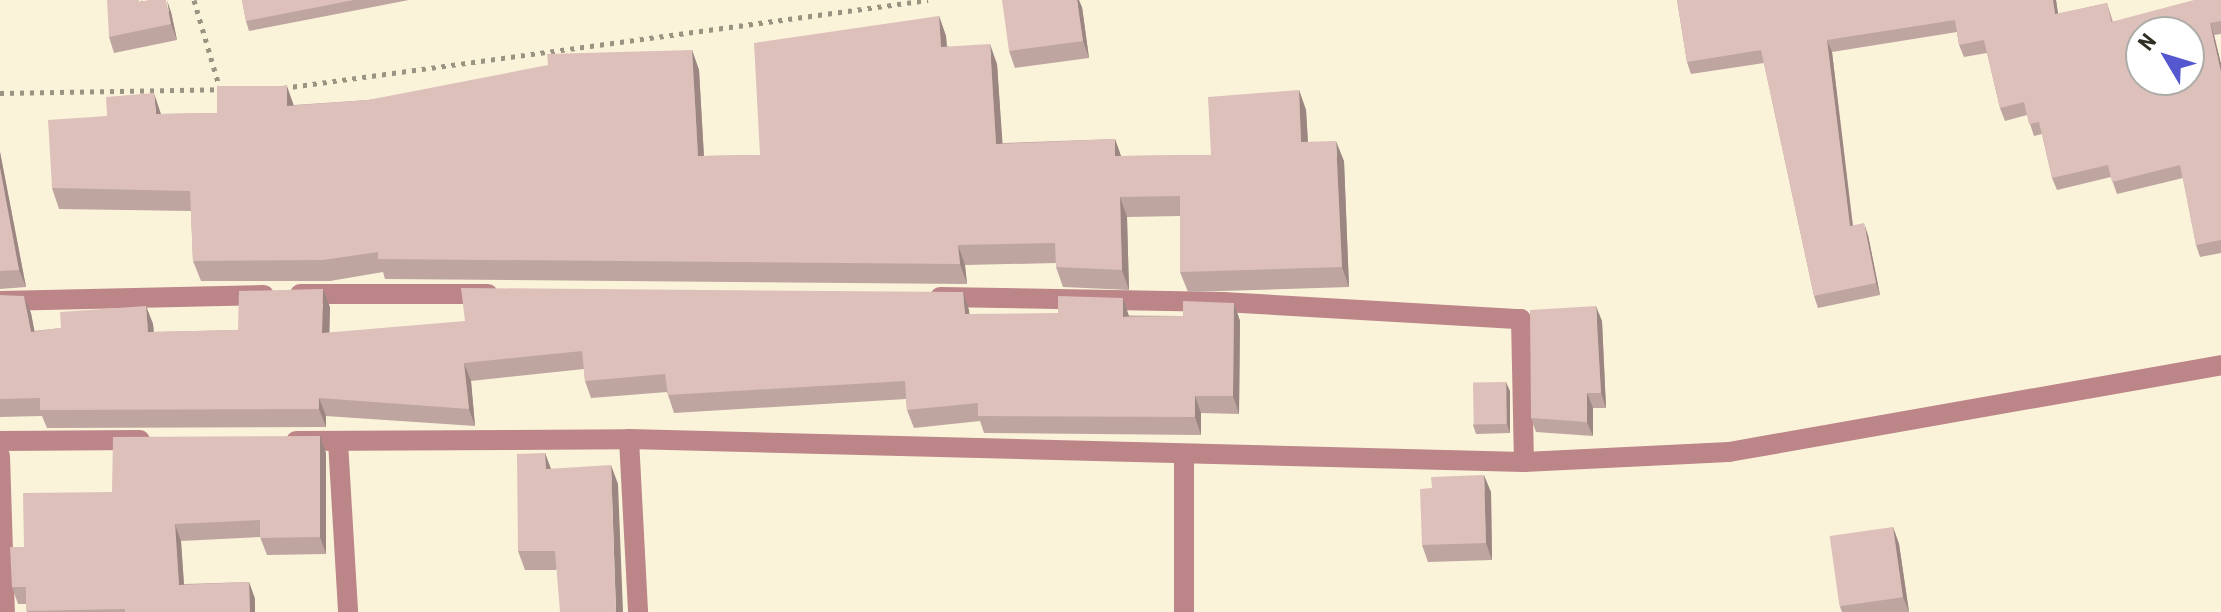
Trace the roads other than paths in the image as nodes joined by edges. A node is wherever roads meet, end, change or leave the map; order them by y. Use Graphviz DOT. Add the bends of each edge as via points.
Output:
graph roads {
  1 [pos="511,294"];
  2 [pos="915,298"];
  3 [pos="0,301"];
  4 [pos="2221,365"];
  5 [pos="171,439"];
  6 [pos="629,439"];
  7 [pos="0,441"];
  8 [pos="277,441"];
  9 [pos="338,442"];
  10 [pos="0,456"];
  11 [pos="1184,456"];
  12 [pos="1524,462"];
  13 [pos="5,612"];
  14 [pos="348,612"];
  15 [pos="638,612"];
  16 [pos="1184,612"];
  1 -- 3 [label="street"];
  2 -- 12 [label="street" via="1223,302 1521,319"];
  4 -- 12 [label="street" via="1729,452"];
  5 -- 7 [label="street"];
  6 -- 9 [label="street"];
  6 -- 11 [label="street"];
  6 -- 15 [label="street"];
  8 -- 9 [label="street"];
  9 -- 14 [label="street"];
  10 -- 13 [label="street"];
  11 -- 12 [label="street"];
  11 -- 16 [label="street"];
}
